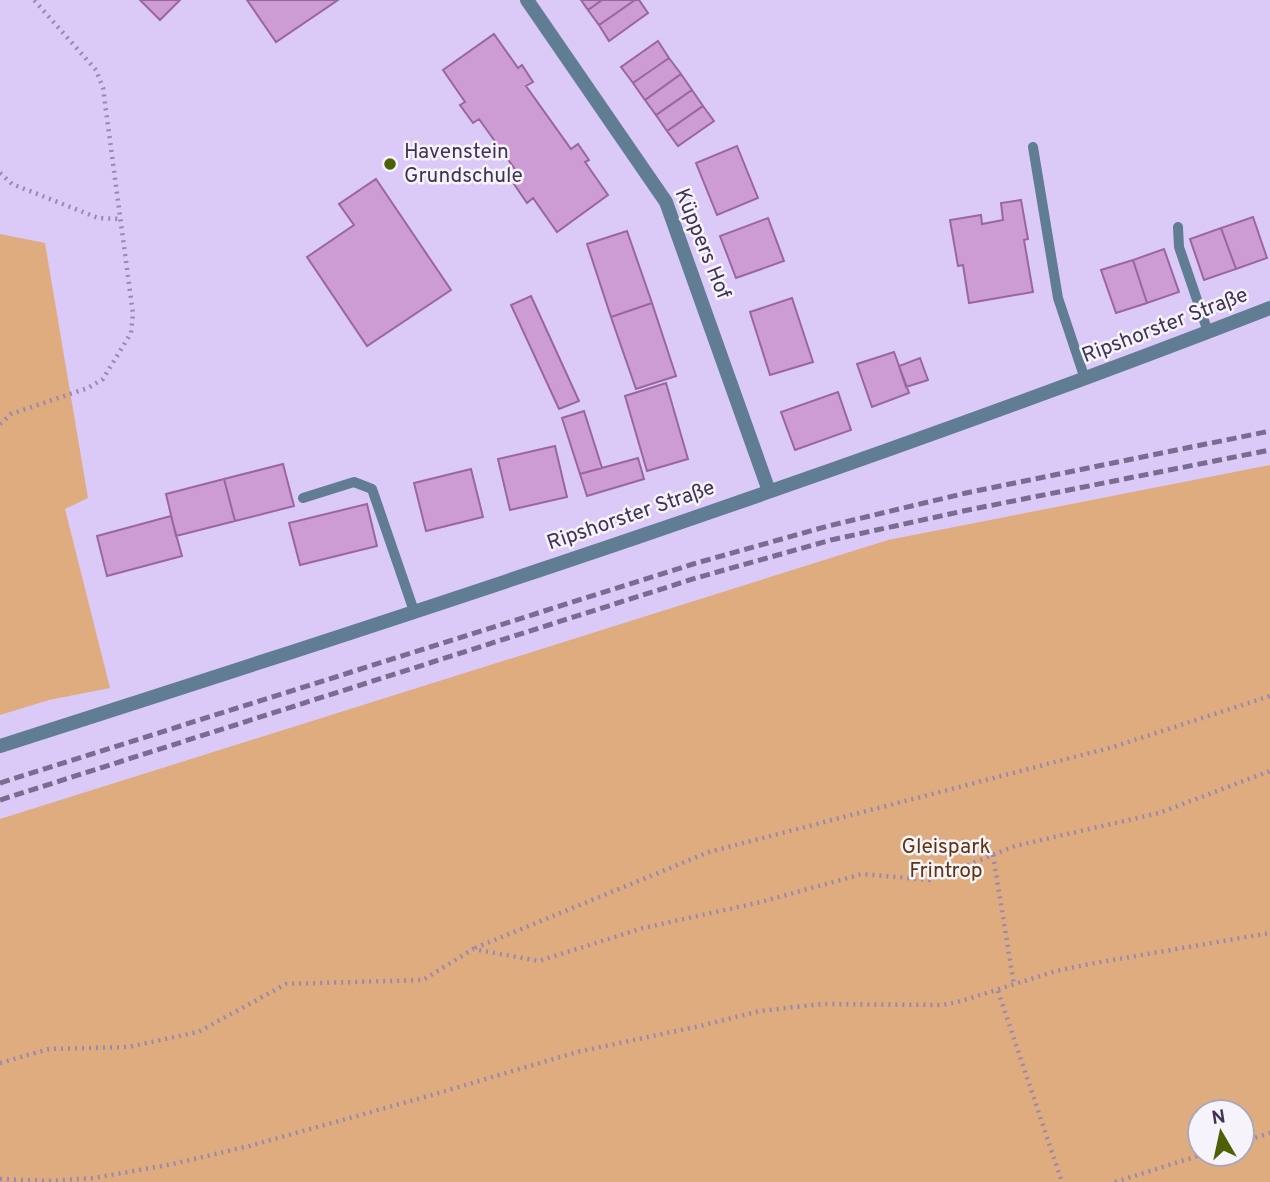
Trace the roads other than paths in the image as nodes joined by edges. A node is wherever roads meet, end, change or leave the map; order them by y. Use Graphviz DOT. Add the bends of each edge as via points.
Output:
graph roads {
  1 [pos="527,0"];
  2 [pos="1033,147"];
  3 [pos="1178,227"];
  4 [pos="1270,308"];
  5 [pos="1208,332"];
  6 [pos="1085,379"];
  7 [pos="769,491"];
  8 [pos="303,498"];
  9 [pos="414,611"];
  10 [pos="0,746"];
  1 -- 7 [label="street, Küppers Hof" via="666,202"];
  2 -- 6 [label="lane" via="1058,298"];
  3 -- 5 [label="lane" via="1179,247"];
  4 -- 5 [label="street, Ripshorster Straße"];
  5 -- 6 [label="street, Ripshorster Straße"];
  6 -- 7 [label="street, Ripshorster Straße"];
  7 -- 9 [label="street, Ripshorster Straße"];
  8 -- 9 [label="lane" via="354,482 372,489"];
  9 -- 10 [label="street, Ripshorster Straße"];
}
